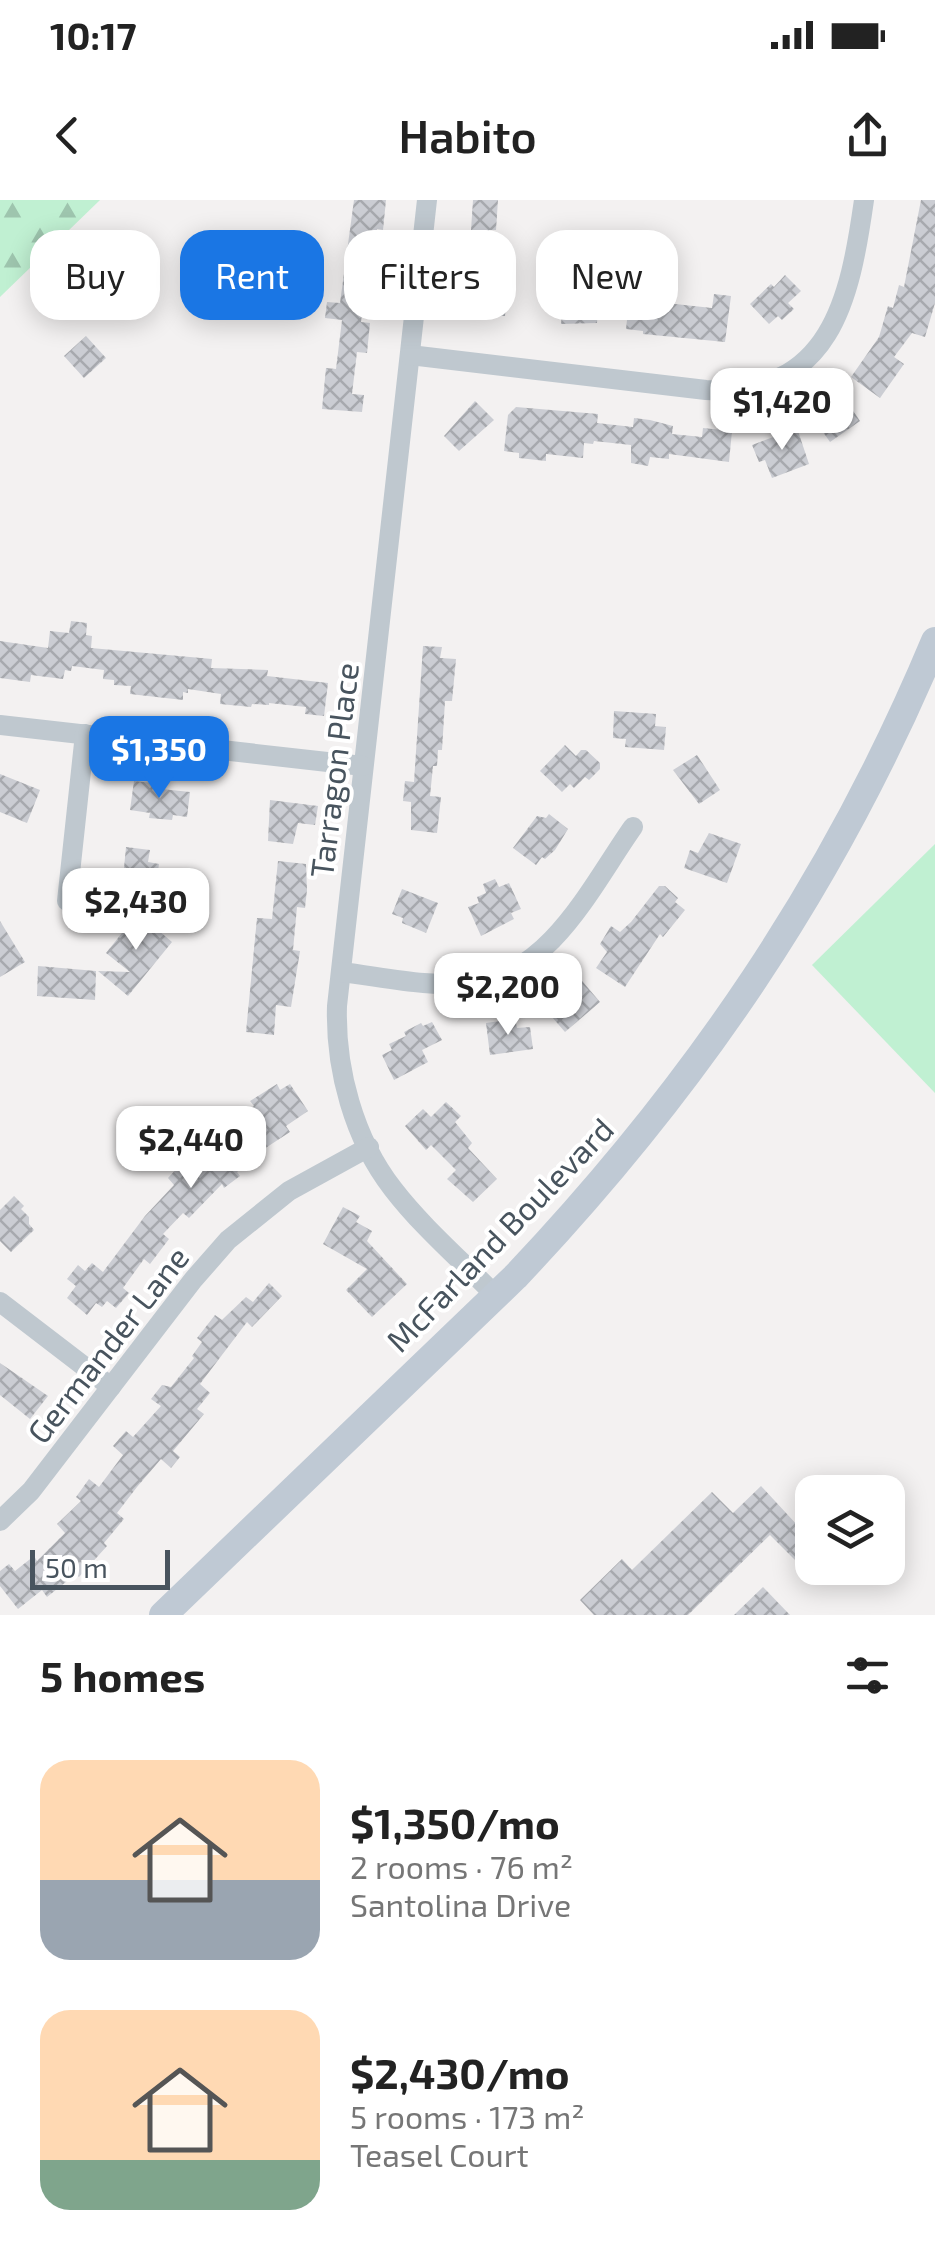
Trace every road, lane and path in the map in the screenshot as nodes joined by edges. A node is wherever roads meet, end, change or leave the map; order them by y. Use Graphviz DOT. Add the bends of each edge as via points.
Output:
graph roads {
  1 [pos="427,200"];
  2 [pos="864,200"];
  3 [pos="410,355"];
  4 [pos="935,640"];
  5 [pos="0,725"];
  6 [pos="86,734"];
  7 [pos="363,766"];
  8 [pos="633,827"];
  9 [pos="67,901"];
  10 [pos="341,972"];
  11 [pos="368,1147"];
  12 [pos="496,1296"];
  13 [pos="0,1302"];
  14 [pos="110,1387"];
  15 [pos="0,1521"];
  16 [pos="163,1615"];
  1 -- 3 [label="street, Tarragon Place"];
  2 -- 3 [label="street" via="836,321 801,363 760,385 706,390"];
  3 -- 7 [label="street, Tarragon Place"];
  4 -- 12 [label="street, McFarland Boulevard" via="866,792 755,982 637,1141"];
  5 -- 6 [label="street"];
  6 -- 7 [label="street"];
  6 -- 9 [label="street"];
  7 -- 10 [label="street, Tarragon Place"];
  8 -- 10 [label="street" via="551,943 508,973 450,984"];
  10 -- 11 [label="street, Tarragon Place" via="339,1056"];
  11 -- 12 [label="street, Tarragon Place" via="394,1190"];
  11 -- 14 [label="street, Germander Lane" via="289,1191 228,1240"];
  12 -- 16 [label="street, McFarland Boulevard"];
  13 -- 14 [label="street"];
  14 -- 15 [label="street, Germander Lane"];
}
